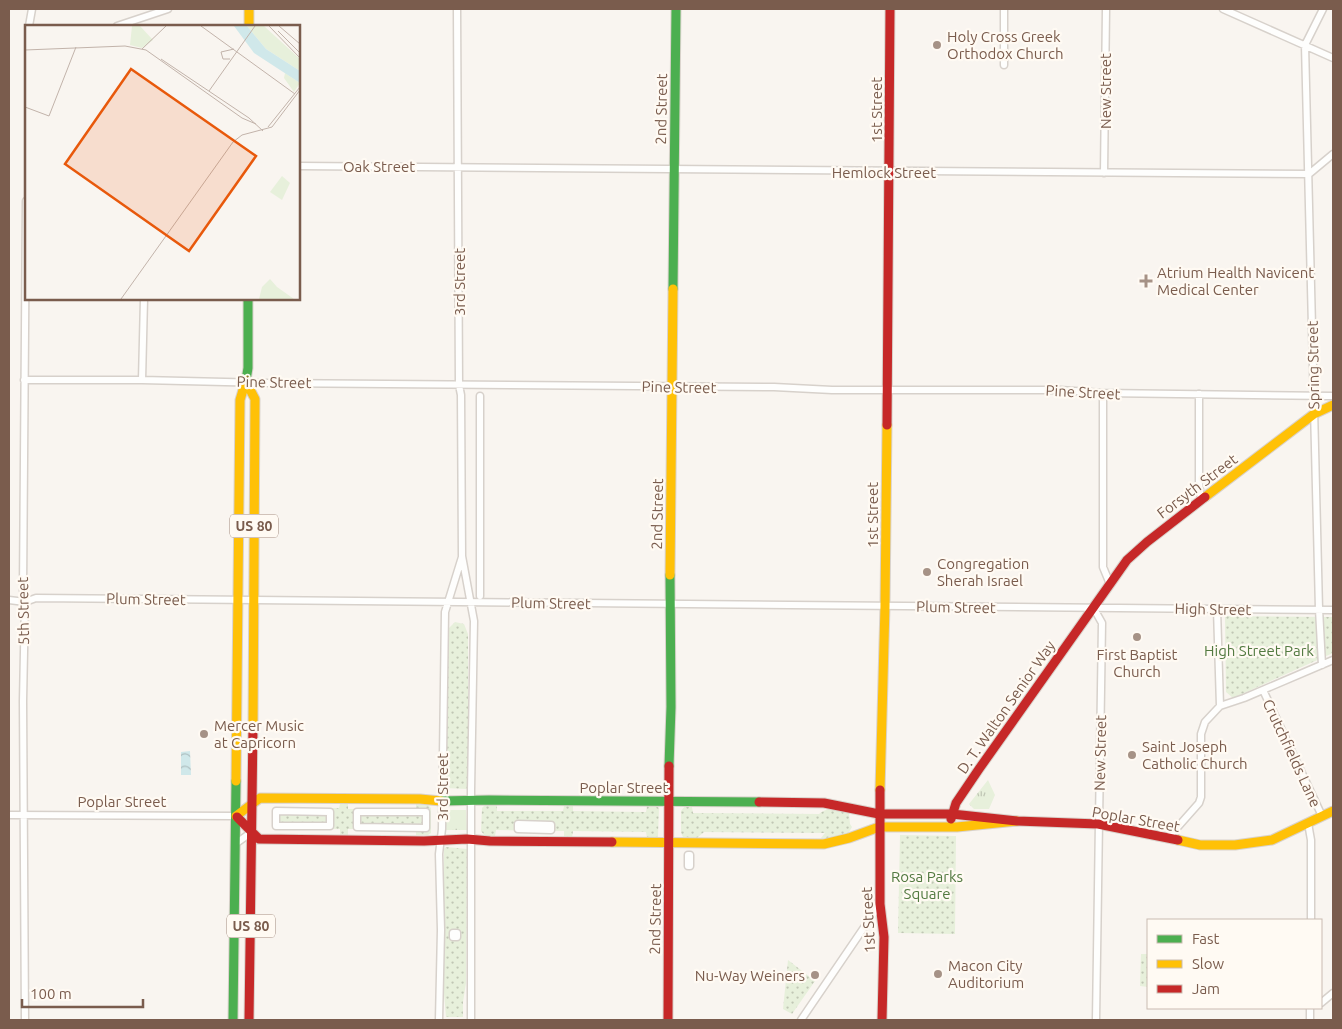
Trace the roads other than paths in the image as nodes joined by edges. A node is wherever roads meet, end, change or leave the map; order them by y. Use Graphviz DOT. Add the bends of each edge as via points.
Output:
graph roads {
  1 [pos="32,9"];
  2 [pos="168,9"];
  3 [pos="249,9"];
  4 [pos="457,9"];
  5 [pos="676,9"];
  6 [pos="890,9"];
  7 [pos="1004,9"];
  8 [pos="1106,9"];
  9 [pos="1223,9"];
  10 [pos="1323,9"];
  11 [pos="29,25"];
  12 [pos="120,25"];
  13 [pos="249,25"];
  14 [pos="1305,46"];
  15 [pos="1333,58"];
  16 [pos="1004,66"];
  17 [pos="1333,154"];
  18 [pos="1324,162"];
  19 [pos="1333,162"];
  20 [pos="300,166"];
  21 [pos="458,166"];
  22 [pos="674,169"];
  23 [pos="889,172"];
  24 [pos="1104,172"];
  25 [pos="1309,174"];
  26 [pos="25,291"];
  27 [pos="144,300"];
  28 [pos="248,300"];
  29 [pos="24,380"];
  30 [pos="142,380"];
  31 [pos="246,382"];
  32 [pos="459,385"];
  33 [pos="672,387"];
  34 [pos="886,388"];
  35 [pos="1102,393"];
  36 [pos="1199,394"];
  37 [pos="1314,395"];
  38 [pos="480,396"];
  39 [pos="1333,396"];
  40 [pos="1333,406"];
  41 [pos="1314,414"];
  42 [pos="1201,500"];
  43 [pos="462,556"];
  44 [pos="1110,584"];
  45 [pos="480,596"];
  46 [pos="9,600"];
  47 [pos="254,600"];
  48 [pos="236,601"];
  49 [pos="25,602"];
  50 [pos="448,602"];
  51 [pos="471,602"];
  52 [pos="670,605"];
  53 [pos="885,606"];
  54 [pos="1093,607"];
  55 [pos="1217,610"];
  56 [pos="1319,610"];
  57 [pos="1333,610"];
  58 [pos="1333,660"];
  59 [pos="1322,665"];
  60 [pos="1262,690"];
  61 [pos="1220,706"];
  62 [pos="441,801"];
  63 [pos="471,801"];
  64 [pos="670,801"];
  65 [pos="251,804"];
  66 [pos="1333,811"];
  67 [pos="330,812"];
  68 [pos="24,814"];
  69 [pos="879,814"];
  70 [pos="952,814"];
  71 [pos="9,815"];
  72 [pos="236,816"];
  73 [pos="1322,816"];
  74 [pos="1016,821"];
  75 [pos="1308,823"];
  76 [pos="1098,824"];
  77 [pos="357,827"];
  78 [pos="879,827"];
  79 [pos="950,827"];
  80 [pos="252,832"];
  81 [pos="1168,838"];
  82 [pos="441,839"];
  83 [pos="472,839"];
  84 [pos="670,842"];
  85 [pos="235,844"];
  86 [pos="880,904"];
  87 [pos="1311,919"];
  88 [pos="1333,993"];
  89 [pos="1322,1002"];
  90 [pos="1312,1009"];
  91 [pos="25,1020"];
  92 [pos="233,1020"];
  93 [pos="249,1020"];
  94 [pos="439,1020"];
  95 [pos="471,1020"];
  96 [pos="668,1020"];
  97 [pos="801,1020"];
  98 [pos="882,1020"];
  99 [pos="1096,1020"];
  100 [pos="1310,1020"];
  1 -- 11 [label="street"];
  2 -- 12 [label="street"];
  3 -- 13 [label="street"];
  4 -- 21 [label="street, 3rd Street"];
  5 -- 22 [label="street, 2nd Street"];
  6 -- 23 [label="street, 1st Street"];
  7 -- 16 [label="street"];
  8 -- 24 [label="street, New Street"];
  9 -- 14 [label="street"];
  10 -- 14 [label="street, Spring Street"];
  14 -- 15 [label="street"];
  14 -- 25 [label="street, Spring Street"];
  17 -- 18 [label="street"];
  18 -- 19 [label="street"];
  18 -- 25 [label="street"];
  20 -- 21 [label="street, Oak Street"];
  21 -- 22 [label="street, Hemlock Street"];
  21 -- 32 [label="street, 3rd Street"];
  22 -- 23 [label="street, Hemlock Street"];
  22 -- 33 [label="street, 2nd Street"];
  23 -- 24 [label="street, Hemlock Street"];
  23 -- 34 [label="street, 1st Street"];
  24 -- 25 [label="street, Hemlock Street"];
  25 -- 37 [label="street, Spring Street"];
  26 -- 29 [label="street, 5th Street"];
  27 -- 30 [label="street"];
  28 -- 31 [label="street, US 80"];
  29 -- 30 [label="street, Pine Street"];
  29 -- 49 [label="street, 5th Street" via="22,590"];
  30 -- 31 [label="street, Pine Street"];
  31 -- 32 [label="street, Pine Street"];
  31 -- 47 [label="street, US 80" via="255,399"];
  31 -- 48 [label="street, US 80" via="240,400"];
  32 -- 33 [label="street, Pine Street"];
  32 -- 43 [label="street, 3rd Street"];
  33 -- 34 [label="street, Pine Street"];
  33 -- 52 [label="street, 2nd Street"];
  34 -- 35 [label="street, Pine Street"];
  34 -- 53 [label="street, 1st Street"];
  35 -- 36 [label="street, Pine Street"];
  35 -- 44 [label="street" via="1103,567"];
  36 -- 37 [label="street, Pine Street"];
  36 -- 42 [label="street"];
  37 -- 39 [label="street, Pine Street"];
  37 -- 41 [label="street, Spring Street"];
  38 -- 45 [label="street"];
  40 -- 41 [label="street, Forsyth Street"];
  41 -- 42 [label="street, Forsyth Street"];
  41 -- 56 [label="street, Spring Street"];
  42 -- 44 [label="street, Forsyth Street" via="1134,553"];
  43 -- 50 [label="street, 3rd Street"];
  43 -- 51 [label="street, 3rd Street"];
  44 -- 54 [label="street, Forsyth Street"];
  46 -- 49 [label="street, Plum Street"];
  47 -- 48 [label="street, Plum Street"];
  47 -- 50 [label="street, Plum Street"];
  47 -- 65 [label="street, US 80"];
  48 -- 49 [label="street, Plum Street" via="36,598"];
  48 -- 72 [label="street, US 80"];
  49 -- 68 [label="street, 5th Street"];
  50 -- 51 [label="street, Plum Street"];
  50 -- 62 [label="street, 3rd Street" via="445,612"];
  51 -- 52 [label="street, Plum Street"];
  51 -- 63 [label="street, 3rd Street" via="474,621"];
  52 -- 53 [label="street, Plum Street"];
  52 -- 64 [label="street, 2nd Street"];
  53 -- 54 [label="street, Plum Street"];
  53 -- 69 [label="street, 1st Street"];
  54 -- 55 [label="street, High Street"];
  54 -- 70 [label="street, D. T. Walton Senior Way" via="979,769"];
  54 -- 76 [label="street, New Street" via="1102,623"];
  55 -- 56 [label="street, High Street"];
  55 -- 61 [label="street"];
  56 -- 57 [label="street, High Street"];
  56 -- 59 [label="street, Spring Street"];
  58 -- 59 [label="street"];
  59 -- 60 [label="street"];
  60 -- 61 [label="street"];
  60 -- 73 [label="street, Crutchfields Lane"];
  61 -- 81 [label="street" via="1206,722 1201,734 1202,787 1199,803"];
  62 -- 63 [label="street, Poplar Street"];
  62 -- 65 [label="street, Poplar Street" via="260,798"];
  62 -- 82 [label="street, 3rd Street"];
  63 -- 64 [label="street, Poplar Street"];
  63 -- 83 [label="street, 3rd Street"];
  64 -- 69 [label="street, Poplar Street" via="824,803"];
  64 -- 84 [label="street, 2nd Street"];
  65 -- 72 [label="street, Poplar Street"];
  65 -- 80 [label="street, US 80"];
  66 -- 73 [label="street, Poplar Street"];
  67 -- 67 [label="street" via="330,826 275,826 276,811"];
  68 -- 71 [label="street, Poplar Street"];
  68 -- 72 [label="street, Poplar Street"];
  68 -- 91 [label="street, 5th Street"];
  69 -- 70 [label="street, Poplar Street"];
  69 -- 78 [label="street, 1st Street"];
  70 -- 74 [label="street, Poplar Street"];
  70 -- 79 [label="street, D. T. Walton Senior Way"];
  72 -- 80 [label="street, Poplar Street"];
  72 -- 85 [label="street, US 80"];
  73 -- 75 [label="street, Poplar Street"];
  74 -- 76 [label="street, Poplar Street"];
  74 -- 79 [label="street, Poplar Street"];
  75 -- 81 [label="street, Poplar Street" via="1272,840 1242,845 1200,845"];
  75 -- 87 [label="street"];
  76 -- 81 [label="street, Poplar Street"];
  76 -- 99 [label="street, New Street"];
  77 -- 77 [label="street" via="426,828 426,812 356,812"];
  78 -- 79 [label="street, Poplar Street"];
  78 -- 84 [label="street, Poplar Street" via="824,844"];
  78 -- 86 [label="street, 1st Street"];
  80 -- 82 [label="street, Poplar Street" via="259,839"];
  80 -- 85 [label="street"];
  80 -- 93 [label="street, US 80"];
  82 -- 83 [label="street, Poplar Street"];
  82 -- 94 [label="street, 3rd Street"];
  83 -- 84 [label="street, Poplar Street"];
  83 -- 95 [label="street, 3rd Street"];
  84 -- 96 [label="street, 2nd Street"];
  85 -- 92 [label="street, US 80"];
  86 -- 97 [label="street"];
  86 -- 98 [label="street, 1st Street" via="884,937"];
  88 -- 89 [label="street"];
  90 -- 100 [label="street"];
}
